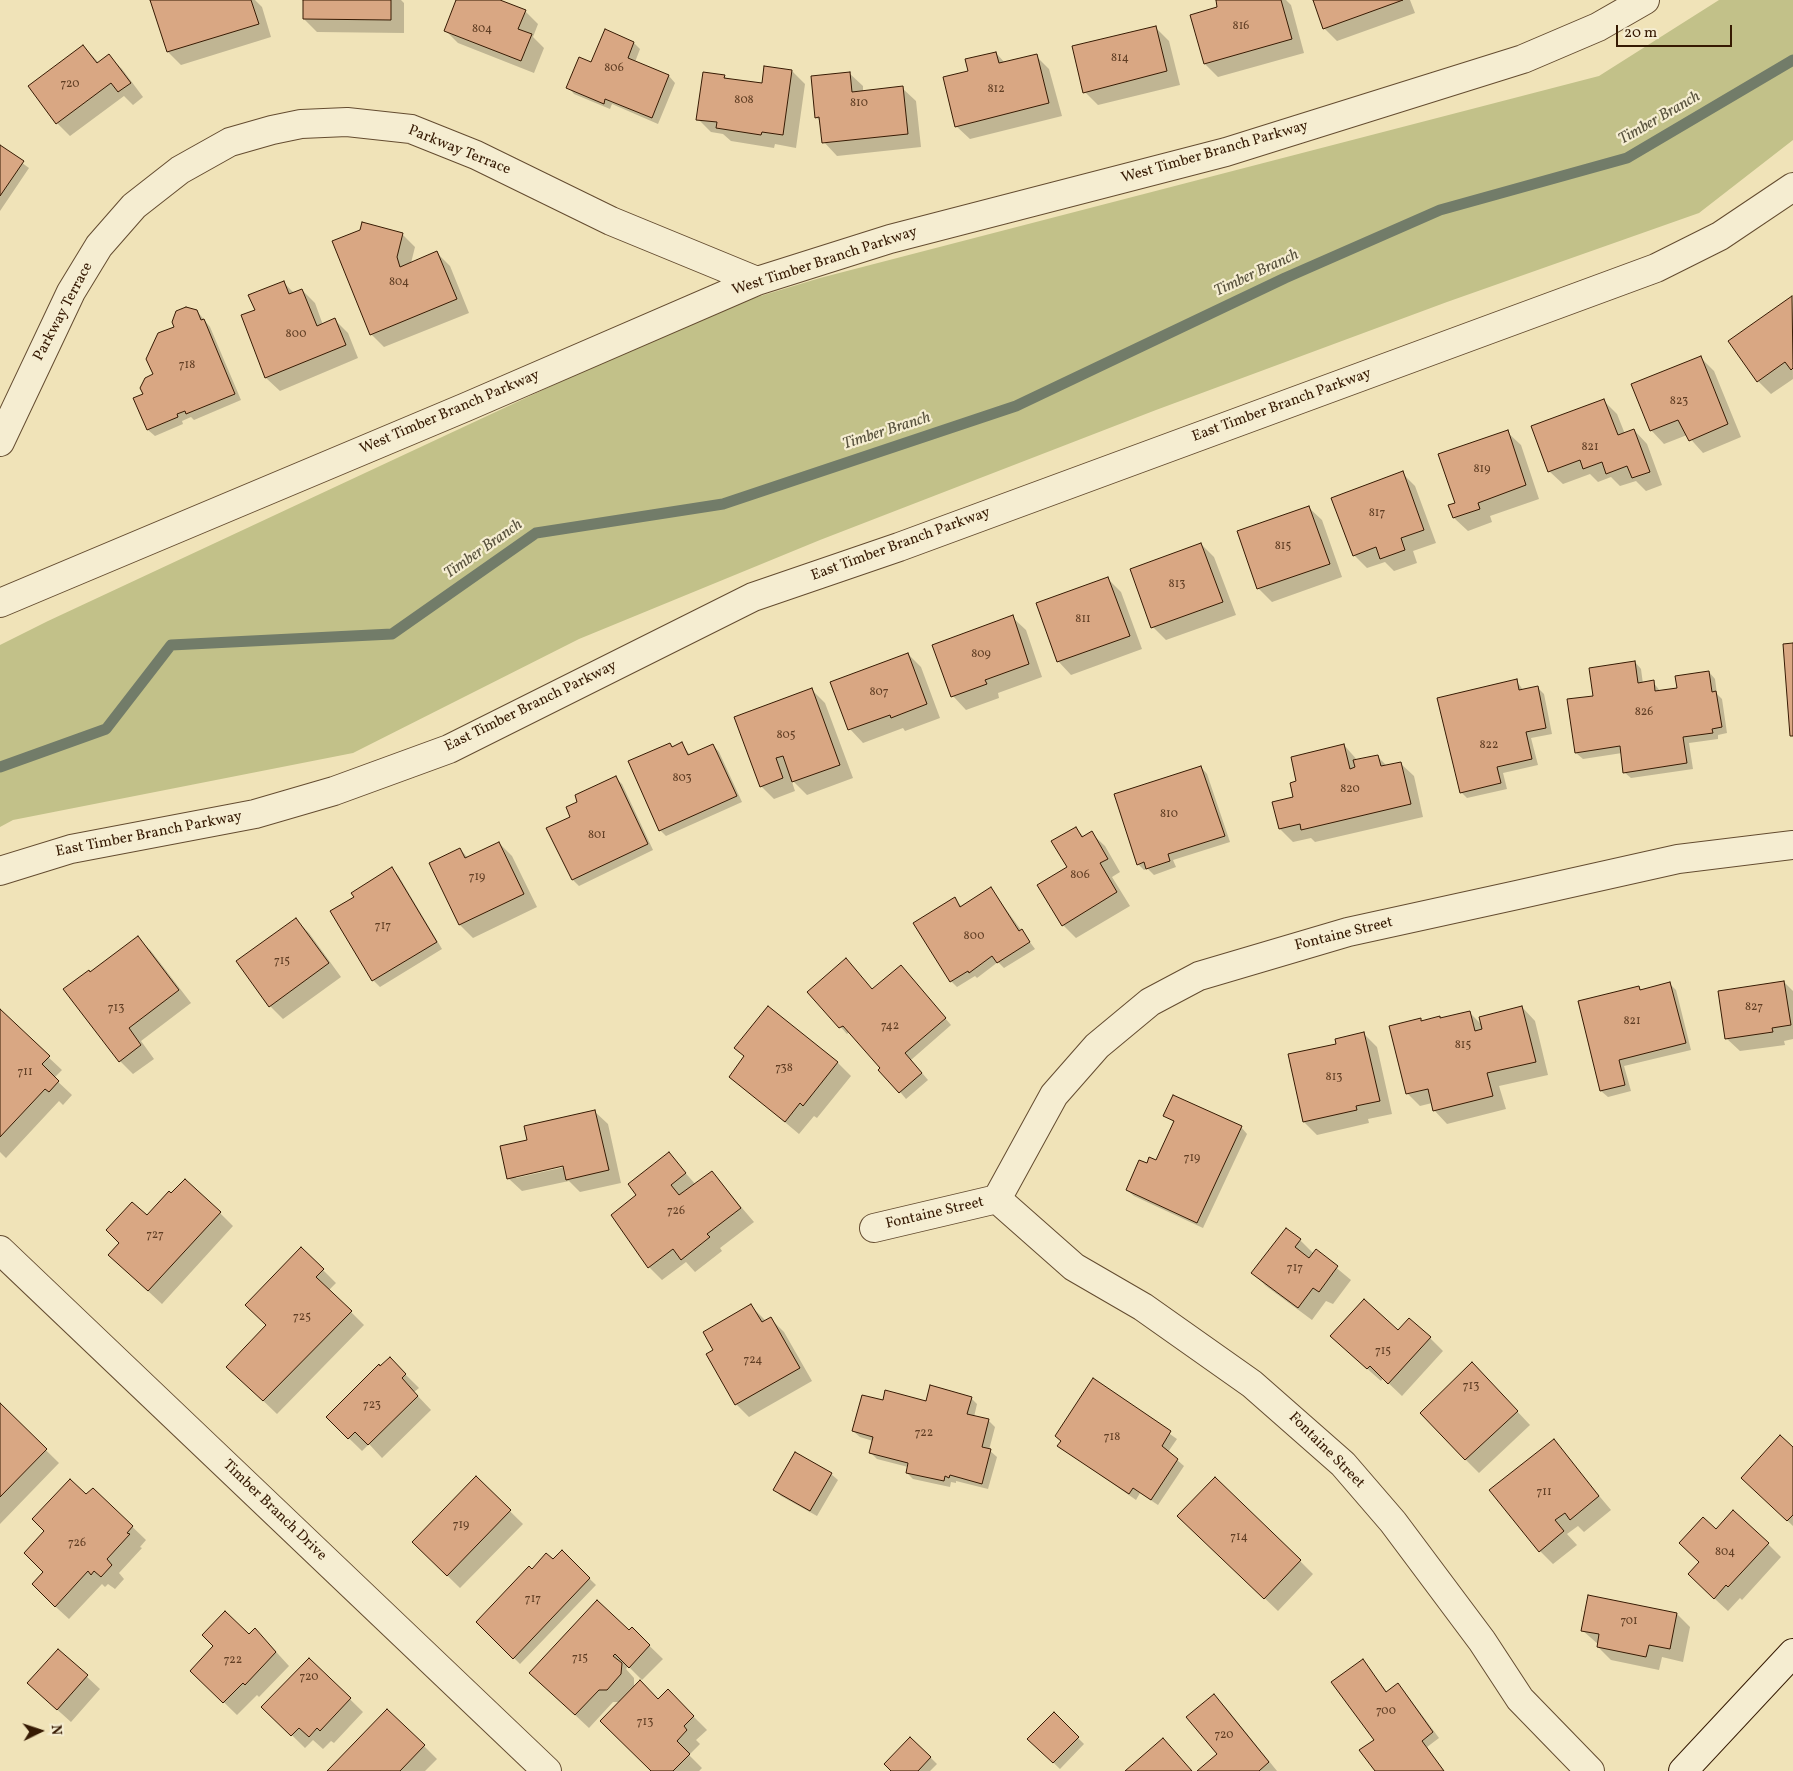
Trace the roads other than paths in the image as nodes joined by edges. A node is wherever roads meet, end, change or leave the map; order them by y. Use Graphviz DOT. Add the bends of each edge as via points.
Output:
graph roads {
  1 [pos="1645,0"];
  2 [pos="1793,187"];
  3 [pos="756,281"];
  4 [pos="0,442"];
  5 [pos="0,602"];
  6 [pos="1793,845"];
  7 [pos="0,871"];
  8 [pos="997,1200"];
  9 [pos="874,1228"];
  10 [pos="0,1250"];
  11 [pos="1793,1652"];
  12 [pos="547,1771"];
  13 [pos="1590,1771"];
  14 [pos="1683,1771"];
  1 -- 3 [label="street, West Timber Branch Parkway" via="1598,27 1514,62 1226,152 890,240"];
  2 -- 7 [label="street, East Timber Branch Parkway" via="1720,236 1656,268 753,598 449,749 334,791 255,814 71,849"];
  3 -- 4 [label="street, Parkway Terrace" via="611,221 476,156 411,129 347,122 301,124 272,130 230,142 180,170 134,206 99,246 71,292"];
  3 -- 5 [label="street, West Timber Branch Parkway" via="466,407"];
  6 -- 8 [label="street, Fontaine Street" via="1678,859 1517,894 1348,932 1199,976 1150,1002 1097,1046 1054,1095"];
  8 -- 9 [label="street, Fontaine Street"];
  8 -- 13 [label="street, Fontaine Street" via="1074,1267 1143,1307 1252,1384 1343,1464 1393,1522 1470,1625 1520,1699"];
  10 -- 12 [label="street, Timber Branch Drive"];
  11 -- 14 [label="street"];
}
